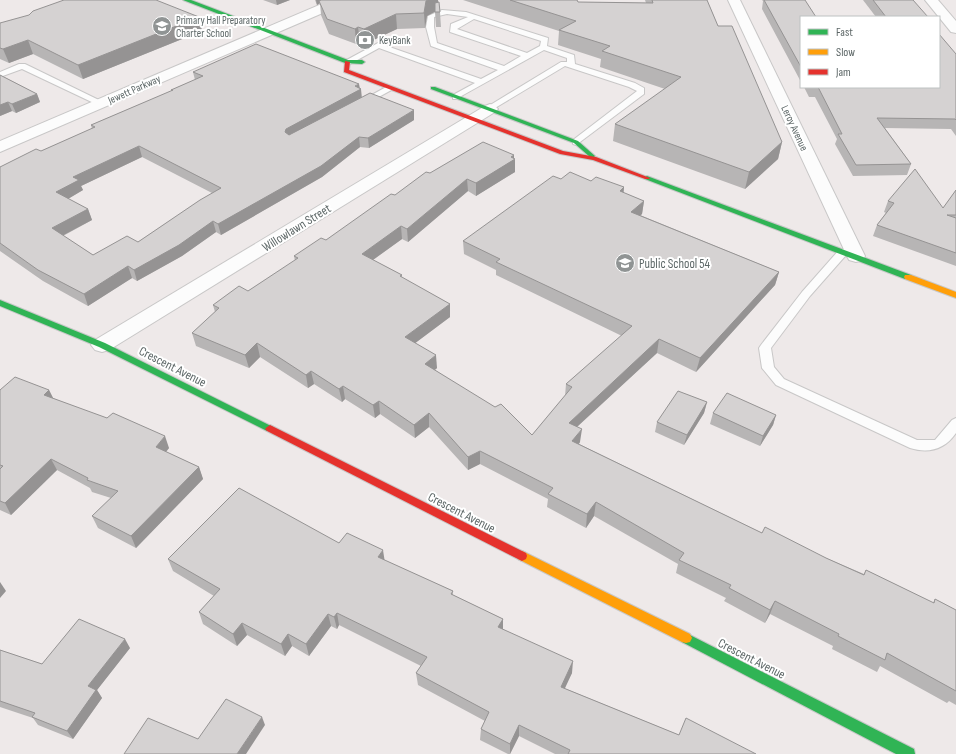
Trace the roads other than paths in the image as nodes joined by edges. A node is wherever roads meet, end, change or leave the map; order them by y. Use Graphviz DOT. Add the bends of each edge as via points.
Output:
graph roads {
  1 [pos="342,0"];
  2 [pos="734,0"];
  3 [pos="930,0"];
  4 [pos="192,1"];
  5 [pos="474,17"];
  6 [pos="956,29"];
  7 [pos="268,31"];
  8 [pos="543,47"];
  9 [pos="527,56"];
  10 [pos="347,62"];
  11 [pos="370,64"];
  12 [pos="571,64"];
  13 [pos="504,69"];
  14 [pos="0,74"];
  15 [pos="481,82"];
  16 [pos="422,84"];
  17 [pos="390,88"];
  18 [pos="456,97"];
  19 [pos="101,103"];
  20 [pos="354,107"];
  21 [pos="490,109"];
  22 [pos="472,119"];
  23 [pos="576,142"];
  24 [pos="0,147"];
  25 [pos="594,158"];
  26 [pos="850,254"];
  27 [pos="956,295"];
  28 [pos="0,303"];
  29 [pos="102,345"];
  30 [pos="956,423"];
  31 [pos="908,754"];
  1 -- 7 [label="street, Jewett Parkway"];
  2 -- 26 [label="street, Leroy Avenue"];
  3 -- 6 [label="street"];
  4 -- 7 [label="main road"];
  5 -- 8 [label="lane" via="545,40"];
  5 -- 9 [label="lane" via="454,26 453,30"];
  5 -- 13 [label="lane" via="457,12 431,16 430,27 434,44"];
  7 -- 10 [label="main road"];
  7 -- 19 [label="street, Jewett Parkway"];
  8 -- 9 [label="lane"];
  8 -- 12 [label="lane" via="571,56"];
  9 -- 13 [label="lane"];
  10 -- 11 [label="main road"];
  10 -- 15 [label="lane" via="378,45"];
  10 -- 17 [label="main road" via="346,71"];
  12 -- 21 [label="lane" via="558,66"];
  12 -- 23 [label="lane" via="641,90 640,94"];
  13 -- 15 [label="lane"];
  14 -- 19 [label="lane" via="22,66"];
  15 -- 18 [label="lane"];
  16 -- 18 [label="main road"];
  17 -- 20 [label="lane"];
  17 -- 22 [label="main road"];
  18 -- 21 [label="main road"];
  19 -- 24 [label="street, Jewett Parkway"];
  21 -- 22 [label="street, Willowlawn Street"];
  21 -- 23 [label="main road"];
  22 -- 25 [label="main road" via="562,153"];
  22 -- 29 [label="street, Willowlawn Street"];
  23 -- 25 [label="main road"];
  25 -- 26 [label="main road"];
  26 -- 27 [label="main road"];
  26 -- 30 [label="lane" via="806,294 765,348 768,368 780,382 915,445 931,447 946,440"];
  28 -- 29 [label="main road, Crescent Avenue"];
  29 -- 31 [label="main road, Crescent Avenue" via="740,666"];
}
